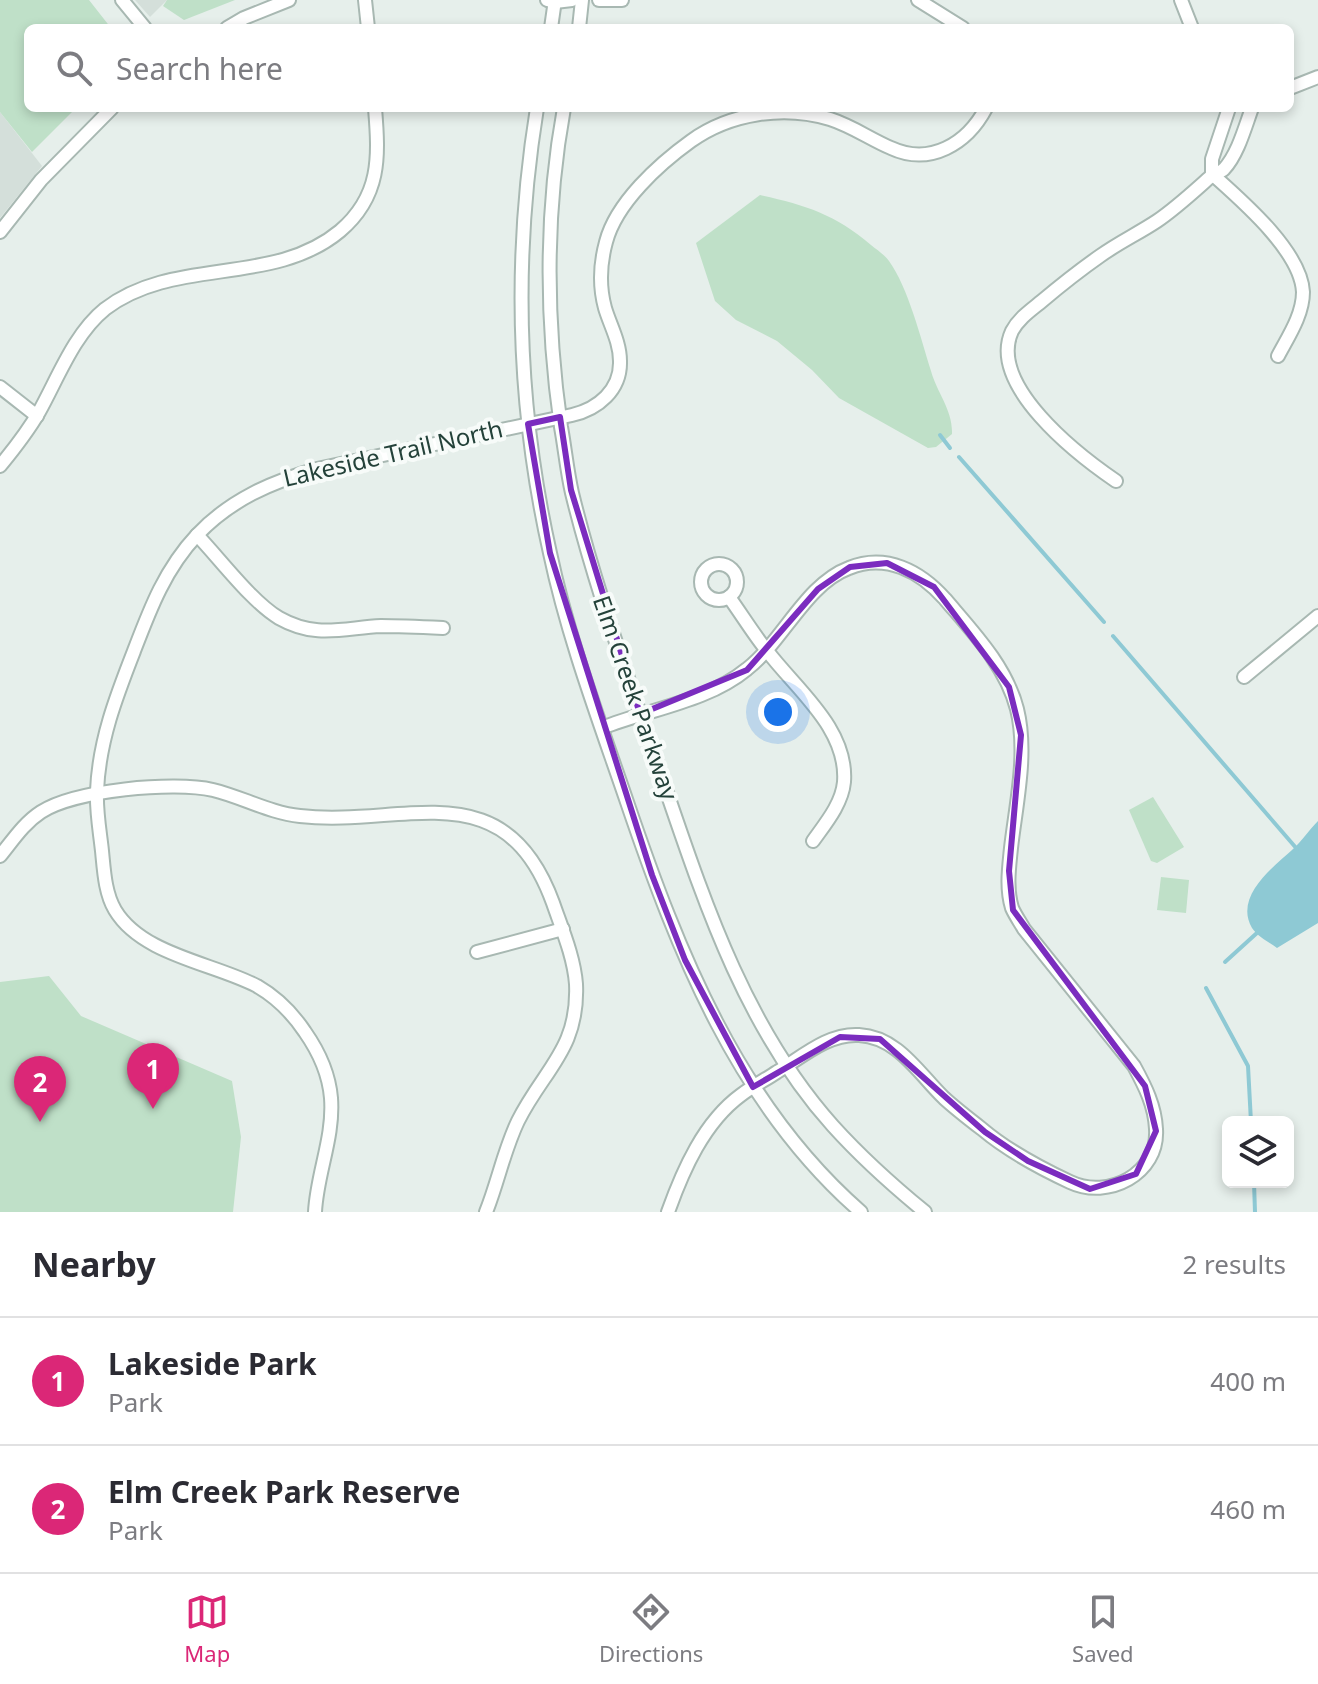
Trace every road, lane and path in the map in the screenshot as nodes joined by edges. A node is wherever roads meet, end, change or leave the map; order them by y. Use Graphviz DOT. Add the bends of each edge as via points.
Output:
graph roads {
  1 [pos="122,0"];
  2 [pos="289,0"];
  3 [pos="365,0"];
  4 [pos="572,0"];
  5 [pos="582,0"];
  6 [pos="599,0"];
  7 [pos="622,0"];
  8 [pos="918,0"];
  9 [pos="1181,0"];
  10 [pos="552,1"];
  11 [pos="142,24"];
  12 [pos="234,24"];
  13 [pos="368,24"];
  14 [pos="551,24"];
  15 [pos="579,24"];
  16 [pos="957,24"];
  17 [pos="1190,24"];
  18 [pos="1318,77"];
  19 [pos="1294,86"];
  20 [pos="108,112"];
  21 [pos="375,112"];
  22 [pos="536,112"];
  23 [pos="564,112"];
  24 [pos="794,112"];
  25 [pos="794,112"];
  26 [pos="983,112"];
  27 [pos="1228,112"];
  28 [pos="1251,112"];
  29 [pos="1212,174"];
  30 [pos="0,232"];
  31 [pos="1278,356"];
  32 [pos="0,387"];
  33 [pos="37,416"];
  34 [pos="560,417"];
  35 [pos="528,424"];
  36 [pos="0,466"];
  37 [pos="1116,481"];
  38 [pos="197,535"];
  39 [pos="729,597"];
  40 [pos="1318,616"];
  41 [pos="443,628"];
  42 [pos="767,651"];
  43 [pos="1244,677"];
  44 [pos="640,714"];
  45 [pos="602,728"];
  46 [pos="97,794"];
  47 [pos="813,841"];
  48 [pos="0,856"];
  49 [pos="563,929"];
  50 [pos="477,952"];
  51 [pos="788,1066"];
  52 [pos="753,1087"];
  53 [pos="315,1212"];
  54 [pos="486,1212"];
  55 [pos="668,1212"];
  56 [pos="861,1212"];
  57 [pos="925,1212"];
  1 -- 11 [label="street"];
  2 -- 12 [label="street"];
  3 -- 13 [label="street"];
  4 -- 10 [label="street"];
  5 -- 15 [label="street"];
  6 -- 7 [label="street"];
  8 -- 16 [label="street"];
  9 -- 17 [label="street"];
  10 -- 14 [label="street"];
  18 -- 19 [label="street"];
  20 -- 30 [label="street" via="41,180"];
  21 -- 33 [label="street" via="377,162 363,206 346,225 295,257 165,281 121,299 84,332"];
  22 -- 35 [label="street, Elm Creek Parkway" via="521,265"];
  23 -- 34 [label="street, Elm Creek Parkway" via="551,229 550,304"];
  24 -- 26 [label="street, Lakeside Trail North" via="833,120 893,150 921,155 960,141"];
  25 -- 34 [label="street, Lakeside Trail North" via="745,117 690,141 621,209 606,238 601,272 620,360 614,384 595,407"];
  27 -- 29 [label="street"];
  28 -- 29 [label="street" via="1223,170"];
  29 -- 31 [label="street" via="1275,237 1300,276 1301,305"];
  29 -- 37 [label="street" via="1179,205 1101,255 1020,319 1008,343 1009,370 1035,409"];
  32 -- 33 [label="street"];
  33 -- 36 [label="street"];
  34 -- 35 [label="street, Lakeside Trail North"];
  34 -- 44 [label="street, Elm Creek Parkway" via="571,490"];
  35 -- 38 [label="street, Lakeside Trail North" via="280,479 221,513"];
  35 -- 45 [label="street, Elm Creek Parkway" via="550,553"];
  38 -- 41 [label="street" via="262,604 295,625 336,632 380,626"];
  38 -- 46 [label="street, Lakeside Trail North" via="152,601 109,717"];
  39 -- 42 [label="street"];
  40 -- 43 [label="street"];
  42 -- 44 [label="street" via="722,685"];
  42 -- 47 [label="street" via="821,714 839,749 844,783 830,818"];
  42 -- 51 [label="street" via="818,589 834,575 867,562 921,575 983,644 1009,687 1021,735 1009,871 1013,910 1139,1076 1153,1108 1153,1147 1136,1174 1122,1183 1090,1189 1028,1161 985,1132 898,1049 880,1039 840,1037"];
  44 -- 45 [label="street"];
  44 -- 51 [label="street, Elm Creek Parkway" via="732,967"];
  45 -- 52 [label="street, Elm Creek Parkway" via="685,960"];
  46 -- 48 [label="street" via="41,812"];
  46 -- 49 [label="street" via="187,785 321,819 426,811 473,817 513,839 529,855 544,878"];
  46 -- 53 [label="street, Lakeside Trail North" via="106,882 123,921 153,944 259,987 280,1003 314,1045 325,1069 332,1122"];
  49 -- 50 [label="street"];
  49 -- 54 [label="street" via="576,983 570,1034 518,1121"];
  51 -- 52 [label="street"];
  51 -- 57 [label="street, Elm Creek Parkway" via="831,1124"];
  52 -- 55 [label="street" via="702,1139"];
  52 -- 56 [label="street, Elm Creek Parkway" via="817,1169"];
}
